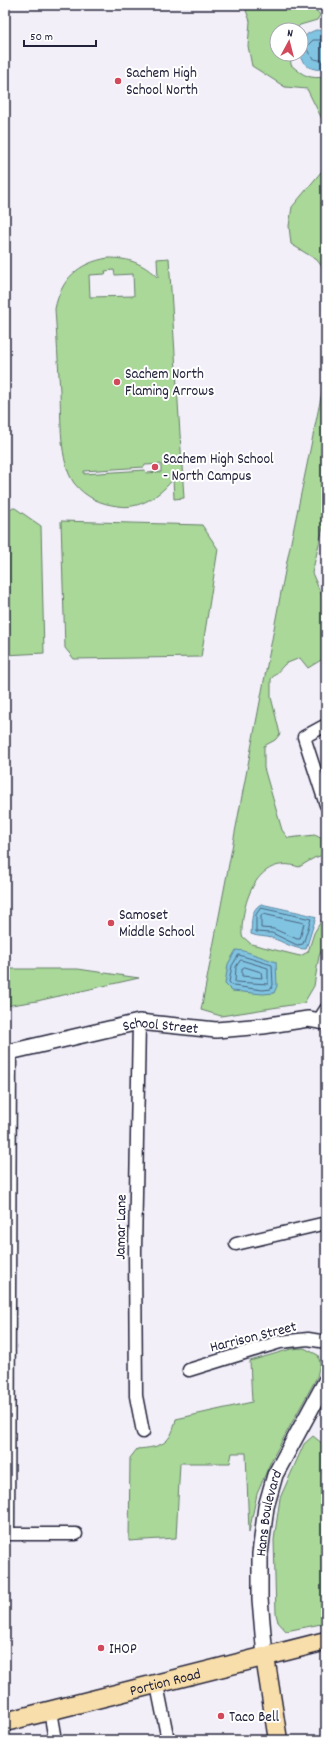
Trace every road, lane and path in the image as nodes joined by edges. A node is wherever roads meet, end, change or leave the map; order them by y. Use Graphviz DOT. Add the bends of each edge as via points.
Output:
graph roads {
  1 [pos="326,725"];
  2 [pos="326,805"];
  3 [pos="324,1017"];
  4 [pos="139,1022"];
  5 [pos="8,1053"];
  6 [pos="326,1223"];
  7 [pos="236,1244"];
  8 [pos="326,1342"];
  9 [pos="189,1370"];
  10 [pos="326,1381"];
  11 [pos="143,1432"];
  12 [pos="6,1534"];
  13 [pos="76,1534"];
  14 [pos="326,1641"];
  15 [pos="265,1657"];
  16 [pos="158,1685"];
  17 [pos="50,1711"];
  18 [pos="5,1722"];
  19 [pos="55,1740"];
  20 [pos="168,1740"];
  21 [pos="278,1740"];
  1 -- 2 [label="street" via="304,738"];
  3 -- 4 [label="street, School Street" via="216,1030"];
  4 -- 5 [label="street, School Street"];
  4 -- 11 [label="street, Jamar Lane" via="135,1251 136,1396"];
  5 -- 12 [label="street"];
  6 -- 7 [label="street"];
  8 -- 9 [label="street, Harrison Street" via="308,1338 280,1342"];
  10 -- 15 [label="street, Hans Boulevard" via="275,1475 266,1507 260,1562"];
  12 -- 13 [label="street"];
  14 -- 15 [label="main road, Portion Road"];
  15 -- 16 [label="main road, Portion Road"];
  15 -- 21 [label="main road"];
  16 -- 17 [label="main road, Portion Road"];
  16 -- 20 [label="street"];
  17 -- 18 [label="main road, Portion Road"];
  17 -- 19 [label="street"];
}
